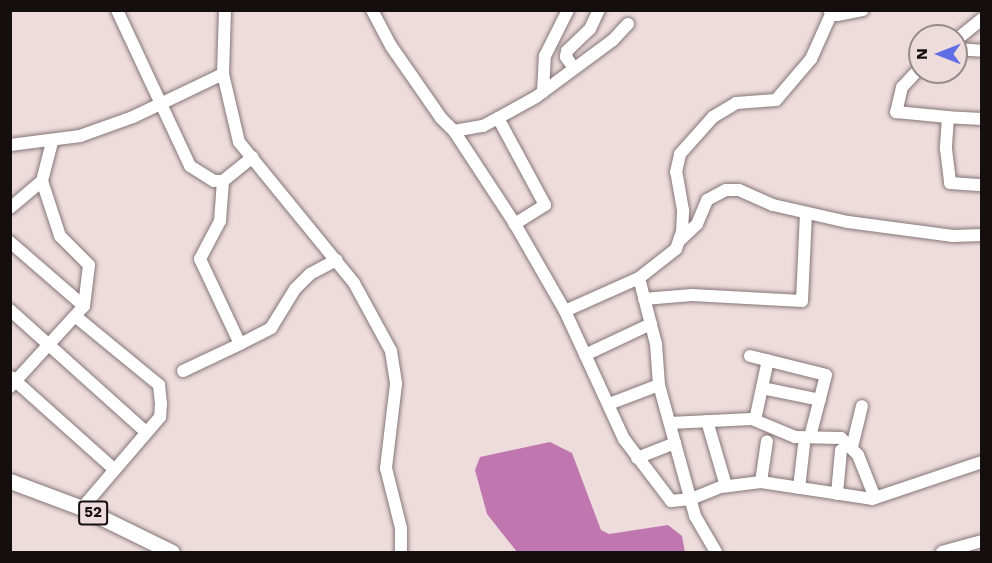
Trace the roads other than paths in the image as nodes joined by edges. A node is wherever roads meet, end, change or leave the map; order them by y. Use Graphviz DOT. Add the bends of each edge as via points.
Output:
graph roads {
  1 [pos="117,10"];
  2 [pos="225,10"];
  3 [pos="372,10"];
  4 [pos="568,10"];
  5 [pos="599,10"];
  6 [pos="863,10"];
  7 [pos="831,11"];
  8 [pos="981,19"];
  9 [pos="628,24"];
  10 [pos="968,30"];
  11 [pos="574,68"];
  12 [pos="223,74"];
  13 [pos="908,81"];
  14 [pos="543,92"];
  15 [pos="159,106"];
  16 [pos="948,117"];
  17 [pos="498,118"];
  18 [pos="981,119"];
  19 [pos="454,130"];
  20 [pos="52,142"];
  21 [pos="10,145"];
  22 [pos="253,157"];
  23 [pos="42,181"];
  24 [pos="223,181"];
  25 [pos="981,185"];
  26 [pos="705,204"];
  27 [pos="682,206"];
  28 [pos="10,208"];
  29 [pos="806,213"];
  30 [pos="515,224"];
  31 [pos="981,235"];
  32 [pos="679,241"];
  33 [pos="10,242"];
  34 [pos="336,260"];
  35 [pos="639,278"];
  36 [pos="644,299"];
  37 [pos="84,306"];
  38 [pos="10,310"];
  39 [pos="565,311"];
  40 [pos="75,316"];
  41 [pos="651,324"];
  42 [pos="240,344"];
  43 [pos="49,345"];
  44 [pos="585,355"];
  45 [pos="750,356"];
  46 [pos="768,360"];
  47 [pos="183,371"];
  48 [pos="12,382"];
  49 [pos="659,385"];
  50 [pos="762,387"];
  51 [pos="820,400"];
  52 [pos="609,404"];
  53 [pos="862,406"];
  54 [pos="755,420"];
  55 [pos="707,421"];
  56 [pos="670,423"];
  57 [pos="146,432"];
  58 [pos="767,441"];
  59 [pos="807,441"];
  60 [pos="675,443"];
  61 [pos="846,449"];
  62 [pos="637,458"];
  63 [pos="981,462"];
  64 [pos="114,469"];
  65 [pos="10,481"];
  66 [pos="761,482"];
  67 [pos="726,486"];
  68 [pos="799,488"];
  69 [pos="837,494"];
  70 [pos="875,498"];
  71 [pos="691,499"];
  72 [pos="82,508"];
  73 [pos="981,541"];
  74 [pos="172,552"];
  75 [pos="401,552"];
  76 [pos="716,552"];
  77 [pos="942,552"];
  1 -- 15 [label="street"];
  2 -- 12 [label="street"];
  3 -- 19 [label="street" via="391,45 441,118"];
  4 -- 14 [label="street" via="545,56"];
  5 -- 11 [label="street" via="590,29 567,51 566,57"];
  6 -- 7 [label="street" via="853,14"];
  7 -- 27 [label="street" via="811,59 776,100 736,103 695,134 680,154 676,172"];
  8 -- 10 [label="street"];
  9 -- 11 [label="street"];
  11 -- 14 [label="street"];
  12 -- 15 [label="street"];
  12 -- 22 [label="street" via="239,142"];
  13 -- 16 [label="street" via="902,87 896,112"];
  14 -- 17 [label="street"];
  15 -- 20 [label="street" via="80,136"];
  15 -- 24 [label="street" via="190,166 214,181"];
  16 -- 18 [label="street"];
  16 -- 25 [label="street" via="950,183"];
  17 -- 19 [label="street"];
  17 -- 30 [label="street" via="545,205"];
  19 -- 30 [label="street"];
  20 -- 21 [label="street"];
  20 -- 23 [label="street"];
  22 -- 24 [label="street"];
  22 -- 34 [label="street"];
  23 -- 28 [label="street"];
  23 -- 37 [label="street" via="60,236 89,265"];
  24 -- 42 [label="street" via="220,221 200,258"];
  26 -- 27 [label="street"];
  26 -- 29 [label="street" via="717,192 739,190 773,205"];
  26 -- 32 [label="street" via="696,225"];
  27 -- 32 [label="street"];
  29 -- 31 [label="street" via="953,236"];
  29 -- 36 [label="street" via="802,301 692,296"];
  30 -- 39 [label="street"];
  32 -- 35 [label="street" via="664,262"];
  33 -- 37 [label="street"];
  34 -- 42 [label="street" via="310,274 295,289 271,328"];
  34 -- 75 [label="street" via="354,283 391,351 396,384 386,468 401,528"];
  35 -- 36 [label="street"];
  35 -- 39 [label="street"];
  36 -- 41 [label="street"];
  37 -- 40 [label="street"];
  38 -- 43 [label="street"];
  39 -- 44 [label="street"];
  40 -- 43 [label="street"];
  40 -- 57 [label="street" via="159,385 160,417"];
  41 -- 44 [label="street"];
  41 -- 49 [label="street"];
  42 -- 47 [label="street"];
  43 -- 48 [label="street"];
  43 -- 57 [label="street"];
  44 -- 52 [label="street"];
  45 -- 46 [label="street"];
  46 -- 50 [label="street"];
  46 -- 51 [label="street" via="826,375"];
  48 -- 64 [label="street"];
  49 -- 52 [label="street"];
  49 -- 56 [label="street"];
  50 -- 51 [label="street"];
  50 -- 54 [label="street"];
  51 -- 59 [label="street"];
  52 -- 62 [label="street"];
  53 -- 61 [label="street"];
  54 -- 55 [label="street"];
  54 -- 59 [label="street"];
  55 -- 56 [label="street"];
  55 -- 67 [label="street"];
  56 -- 60 [label="street"];
  57 -- 64 [label="street"];
  58 -- 66 [label="street"];
  59 -- 61 [label="street" via="841,438"];
  59 -- 68 [label="street"];
  60 -- 62 [label="street"];
  60 -- 71 [label="street"];
  61 -- 69 [label="street"];
  61 -- 70 [label="street"];
  62 -- 71 [label="street" via="671,501"];
  63 -- 70 [label="street"];
  64 -- 72 [label="street"];
  65 -- 72 [label="main road, 52"];
  66 -- 67 [label="street"];
  66 -- 68 [label="street"];
  67 -- 71 [label="street"];
  68 -- 69 [label="street"];
  69 -- 70 [label="street"];
  71 -- 76 [label="street" via="695,516"];
  72 -- 74 [label="main road, 52"];
  73 -- 77 [label="street"];
}
